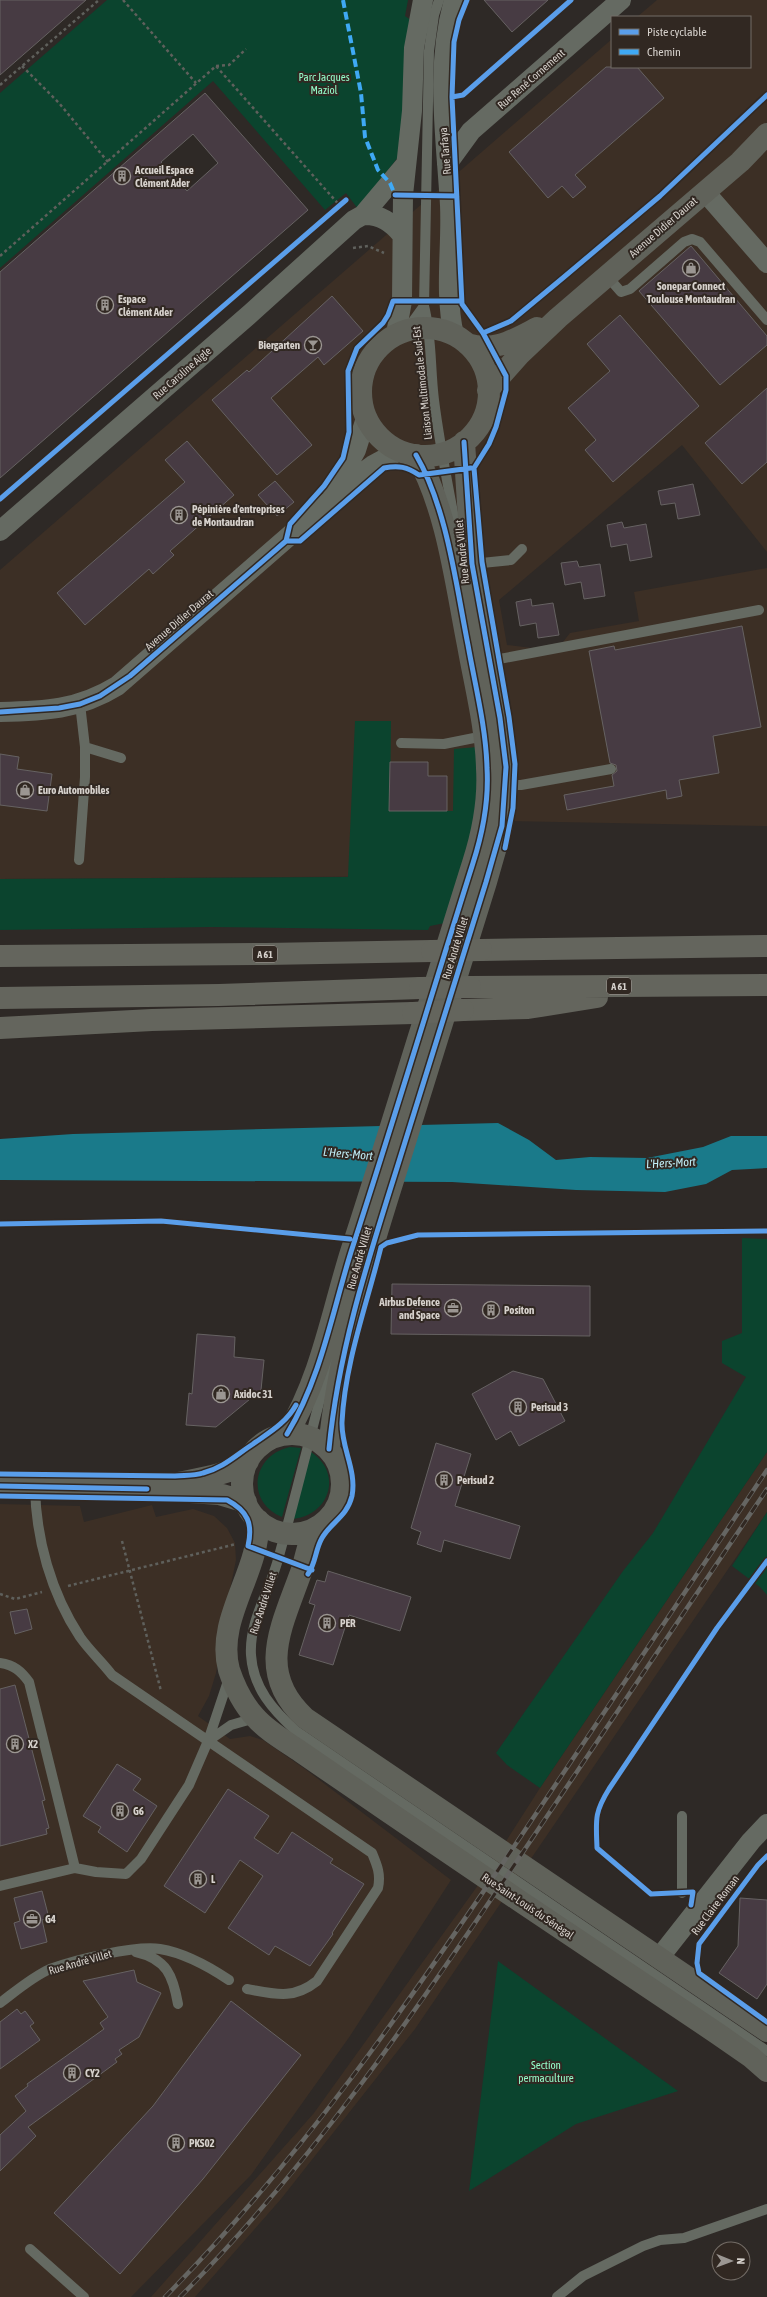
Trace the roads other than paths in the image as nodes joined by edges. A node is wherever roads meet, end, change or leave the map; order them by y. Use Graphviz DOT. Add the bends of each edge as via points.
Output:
graph roads {
  1 [pos="423,0"];
  2 [pos="439,0"];
  3 [pos="454,0"];
  4 [pos="621,0"];
  5 [pos="767,134"];
  6 [pos="406,164"];
  7 [pos="447,164"];
  8 [pos="705,192"];
  9 [pos="358,217"];
  10 [pos="402,235"];
  11 [pos="767,263"];
  12 [pos="607,276"];
  13 [pos="424,306"];
  14 [pos="558,318"];
  15 [pos="767,320"];
  16 [pos="430,328"];
  17 [pos="401,332"];
  18 [pos="460,339"];
  19 [pos="488,390"];
  20 [pos="366,418"];
  21 [pos="464,442"];
  22 [pos="408,453"];
  23 [pos="442,454"];
  24 [pos="312,518"];
  25 [pos="0,531"];
  26 [pos="522,549"];
  27 [pos="472,564"];
  28 [pos="759,610"];
  29 [pos="489,661"];
  30 [pos="80,704"];
  31 [pos="0,712"];
  32 [pos="484,736"];
  33 [pos="401,743"];
  34 [pos="85,747"];
  35 [pos="121,758"];
  36 [pos="611,769"];
  37 [pos="506,785"];
  38 [pos="79,860"];
  39 [pos="467,934"];
  40 [pos="767,946"];
  41 [pos="0,956"];
  42 [pos="676,985"];
  43 [pos="767,986"];
  44 [pos="0,998"];
  45 [pos="0,1028"];
  46 [pos="367,1232"];
  47 [pos="287,1434"];
  48 [pos="310,1437"];
  49 [pos="329,1450"];
  50 [pos="248,1461"];
  51 [pos="0,1486"];
  52 [pos="35,1486"];
  53 [pos="147,1488"];
  54 [pos="246,1502"];
  55 [pos="258,1520"];
  56 [pos="314,1529"];
  57 [pos="283,1533"];
  58 [pos="0,1662"];
  59 [pos="230,1672"];
  60 [pos="255,1718"];
  61 [pos="296,1730"];
  62 [pos="208,1741"];
  63 [pos="682,1816"];
  64 [pos="767,1824"];
  65 [pos="75,1868"];
  66 [pos="0,1886"];
  67 [pos="682,1893"];
  68 [pos="122,1951"];
  69 [pos="659,1958"];
  70 [pos="229,1980"];
  71 [pos="247,1989"];
  72 [pos="0,2003"];
  73 [pos="178,2004"];
  74 [pos="767,2031"];
  75 [pos="767,2051"];
  76 [pos="767,2071"];
  77 [pos="767,2209"];
  78 [pos="30,2249"];
  79 [pos="84,2297"];
  80 [pos="557,2297"];
  1 -- 6 [label="street" via="414,48 412,111"];
  2 -- 13 [label="lane, Liaison Multimodale Sud-Est" via="434,15 429,51"];
  3 -- 7 [label="street, Rue Tarfaya" via="445,43 442,75"];
  4 -- 7 [label="street, Rue René Cornement" via="471,131"];
  5 -- 8 [label="main road, Avenue Didier Daurat" via="740,162"];
  6 -- 9 [label="street, Rue Caroline Aigle"];
  6 -- 10 [label="street"];
  7 -- 18 [label="street, Rue Tarfaya" via="450,203 450,316"];
  8 -- 11 [label="street"];
  8 -- 12 [label="main road, Avenue Didier Daurat"];
  9 -- 10 [label="street" via="380,216 388,220"];
  9 -- 25 [label="street, Rue Caroline Aigle"];
  10 -- 17 [label="street"];
  12 -- 14 [label="main road, Avenue Didier Daurat"];
  12 -- 15 [label="lane" via="620,292 630,289 684,242 692,239 700,242"];
  13 -- 16 [label="lane, Liaison Multimodale Sud-Est"];
  13 -- 17 [label="lane, Liaison Multimodale Sud-Est"];
  14 -- 18 [label="main road, Avenue Didier Daurat" via="496,347 478,347"];
  14 -- 19 [label="main road, Avenue Didier Daurat" via="503,371"];
  16 -- 17 [label="main road"];
  16 -- 18 [label="main road, Avenue Didier Daurat"];
  16 -- 23 [label="lane, Liaison Multimodale Sud-Est" via="431,379"];
  17 -- 20 [label="main road" via="375,352 362,376 362,404"];
  18 -- 19 [label="main road" via="482,364"];
  19 -- 21 [label="main road" via="483,419"];
  20 -- 22 [label="main road" via="386,443"];
  20 -- 24 [label="street, Avenue Didier Daurat" via="356,450 343,476"];
  21 -- 23 [label="main road"];
  21 -- 27 [label="main road, Rue André Villet"];
  22 -- 23 [label="main road"];
  22 -- 24 [label="street, Avenue Didier Daurat" via="373,465"];
  22 -- 32 [label="main road, Rue André Villet" via="429,480 452,560"];
  23 -- 39 [label="lane, Liaison Multimodale Sud-Est" via="494,734 496,765 495,807"];
  24 -- 30 [label="street, Avenue Didier Daurat" via="121,683"];
  26 -- 27 [label="lane" via="511,560"];
  27 -- 29 [label="main road, Rue André Villet"];
  28 -- 29 [label="lane"];
  29 -- 37 [label="main road, Rue André Villet" via="505,748"];
  30 -- 31 [label="street, Avenue Didier Daurat" via="42,711"];
  30 -- 34 [label="lane"];
  32 -- 33 [label="lane" via="444,744"];
  32 -- 39 [label="main road, Rue André Villet" via="488,768 485,820"];
  34 -- 35 [label="lane"];
  34 -- 38 [label="lane"];
  36 -- 37 [label="lane" via="520,785"];
  37 -- 39 [label="main road, Rue André Villet" via="500,833"];
  39 -- 40 [label="highway, A 61"];
  39 -- 41 [label="highway, A 61, bridge" via="432,951"];
  39 -- 46 [label="main road, Rue André Villet" via="412,1088"];
  42 -- 43 [label="highway, A 61"];
  42 -- 44 [label="highway, A 61, bridge"];
  42 -- 45 [label="highway, bridge" via="528,1008"];
  46 -- 47 [label="main road, Rue André Villet" via="307,1397"];
  46 -- 48 [label="lane, Rue André Villet"];
  46 -- 49 [label="main road, Rue André Villet" via="333,1404"];
  47 -- 48 [label="main road"];
  47 -- 50 [label="main road" via="275,1436 264,1442"];
  48 -- 49 [label="main road"];
  48 -- 57 [label="lane"];
  49 -- 56 [label="main road" via="342,1476 342,1491 338,1505 329,1517"];
  50 -- 53 [label="main road" via="238,1468 218,1475"];
  50 -- 54 [label="main road" via="243,1474"];
  51 -- 52 [label="main road"];
  52 -- 53 [label="main road"];
  52 -- 62 [label="lane" via="36,1519 44,1553 55,1589 81,1638 112,1674"];
  53 -- 54 [label="main road" via="219,1494"];
  54 -- 55 [label="main road"];
  55 -- 57 [label="main road"];
  55 -- 59 [label="main road" via="259,1532 254,1554 228,1634 227,1654"];
  56 -- 57 [label="main road" via="299,1534"];
  56 -- 61 [label="main road" via="276,1647 278,1678 292,1705"];
  57 -- 61 [label="lane, Rue André Villet" via="276,1563 253,1630 251,1655 259,1689 278,1715"];
  58 -- 65 [label="lane" via="22,1672 29,1682"];
  59 -- 60 [label="main road" via="241,1700"];
  59 -- 62 [label="lane"];
  60 -- 61 [label="main road"];
  60 -- 62 [label="lane" via="231,1725"];
  61 -- 69 [label="main road"];
  61 -- 75 [label="lane, Rue Saint-Louis du Sénégal"];
  61 -- 76 [label="main road, Rue Saint-Louis du Sénégal"];
  62 -- 65 [label="lane" via="189,1785 141,1859 126,1874"];
  62 -- 71 [label="lane" via="372,1853 380,1876 378,1888 317,1981 305,1990 295,1993 281,1994"];
  63 -- 67 [label="lane"];
  64 -- 69 [label="street, Rue Claire Roman"];
  65 -- 66 [label="lane"];
  68 -- 70 [label="lane, Rue André Villet" via="139,1948 161,1949 198,1961"];
  68 -- 72 [label="lane, Rue André Villet" via="50,1969"];
  68 -- 73 [label="lane, Rue André Villet" via="147,1954 159,1962 169,1972 175,1984"];
  69 -- 74 [label="main road"];
  77 -- 80 [label="lane" via="684,2238 660,2240 643,2246 583,2276"];
  78 -- 79 [label="lane"];
}
